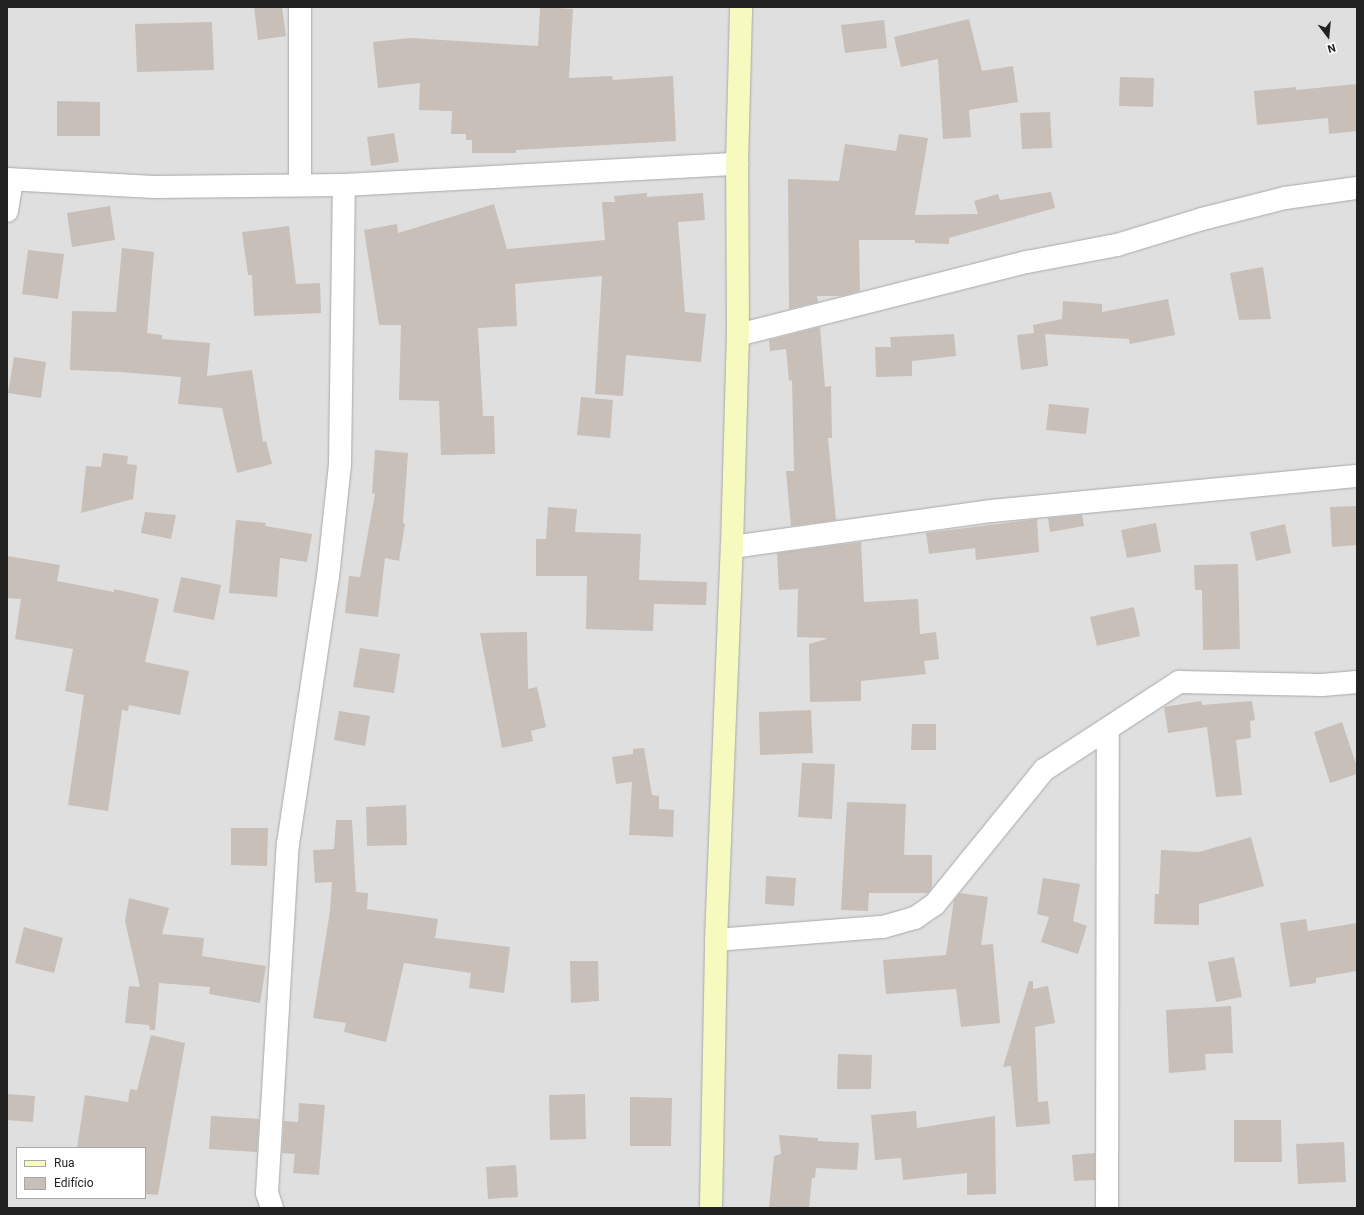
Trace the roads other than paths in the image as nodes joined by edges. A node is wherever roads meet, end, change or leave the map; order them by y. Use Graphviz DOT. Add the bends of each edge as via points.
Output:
graph roads {
  1 [pos="300,7"];
  2 [pos="742,7"];
  3 [pos="737,164"];
  4 [pos="10,180"];
  5 [pos="300,184"];
  6 [pos="344,184"];
  7 [pos="1357,188"];
  8 [pos="7,211"];
  9 [pos="738,335"];
  10 [pos="1357,476"];
  11 [pos="732,547"];
  12 [pos="1357,682"];
  13 [pos="1108,729"];
  14 [pos="716,940"];
  15 [pos="272,1208"];
  16 [pos="711,1208"];
  17 [pos="1107,1208"];
  1 -- 5 [label="street"];
  2 -- 3 [label="street"];
  3 -- 6 [label="street"];
  3 -- 9 [label="street"];
  4 -- 5 [label="street" via="154,187"];
  4 -- 8 [label="street"];
  5 -- 6 [label="street"];
  6 -- 15 [label="street" via="340,465 328,577 288,844 267,1193"];
  7 -- 9 [label="street" via="1285,198 1117,244 1027,262"];
  9 -- 11 [label="street"];
  10 -- 11 [label="street" via="992,511"];
  11 -- 14 [label="street"];
  12 -- 13 [label="street" via="1322,685 1179,682"];
  13 -- 14 [label="street" via="1044,770 935,904 915,918 883,927"];
  13 -- 17 [label="street"];
  14 -- 16 [label="street"];
}
